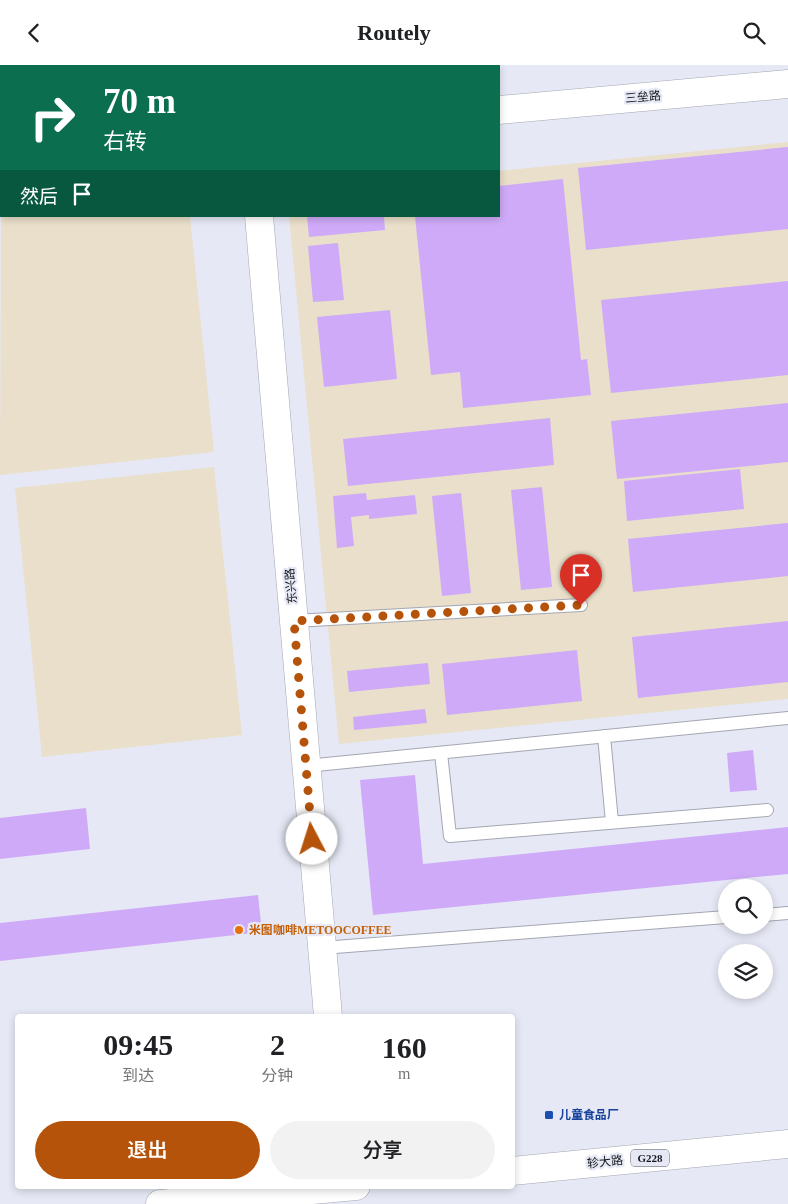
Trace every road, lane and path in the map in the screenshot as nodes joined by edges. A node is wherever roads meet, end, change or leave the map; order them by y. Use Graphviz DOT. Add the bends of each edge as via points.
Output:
graph roads {
  1 [pos="788,84"];
  2 [pos="500,110"];
  3 [pos="259,217"];
  4 [pos="581,605"];
  5 [pos="294,621"];
  6 [pos="788,718"];
  7 [pos="604,736"];
  8 [pos="441,753"];
  9 [pos="306,766"];
  10 [pos="767,810"];
  11 [pos="612,823"];
  12 [pos="788,913"];
  13 [pos="773,914"];
  14 [pos="718,918"];
  15 [pos="322,948"];
  16 [pos="328,1014"];
  17 [pos="788,1144"];
  18 [pos="515,1171"];
  19 [pos="325,1189"];
  20 [pos="160,1204"];
  1 -- 2 [label="main road, 三垒路"];
  3 -- 5 [label="main road, 东兴路"];
  4 -- 5 [label="lane"];
  5 -- 9 [label="main road, 东兴路"];
  6 -- 7 [label="lane"];
  7 -- 8 [label="lane"];
  7 -- 11 [label="lane"];
  8 -- 9 [label="lane"];
  8 -- 11 [label="lane" via="450,836"];
  9 -- 15 [label="main road, 东兴路"];
  10 -- 11 [label="lane"];
  12 -- 13 [label="lane"];
  14 -- 15 [label="lane"];
  15 -- 16 [label="main road, 东兴路"];
  17 -- 18 [label="main road, 轸大路 / G228"];
  19 -- 20 [label="main road"];
}
